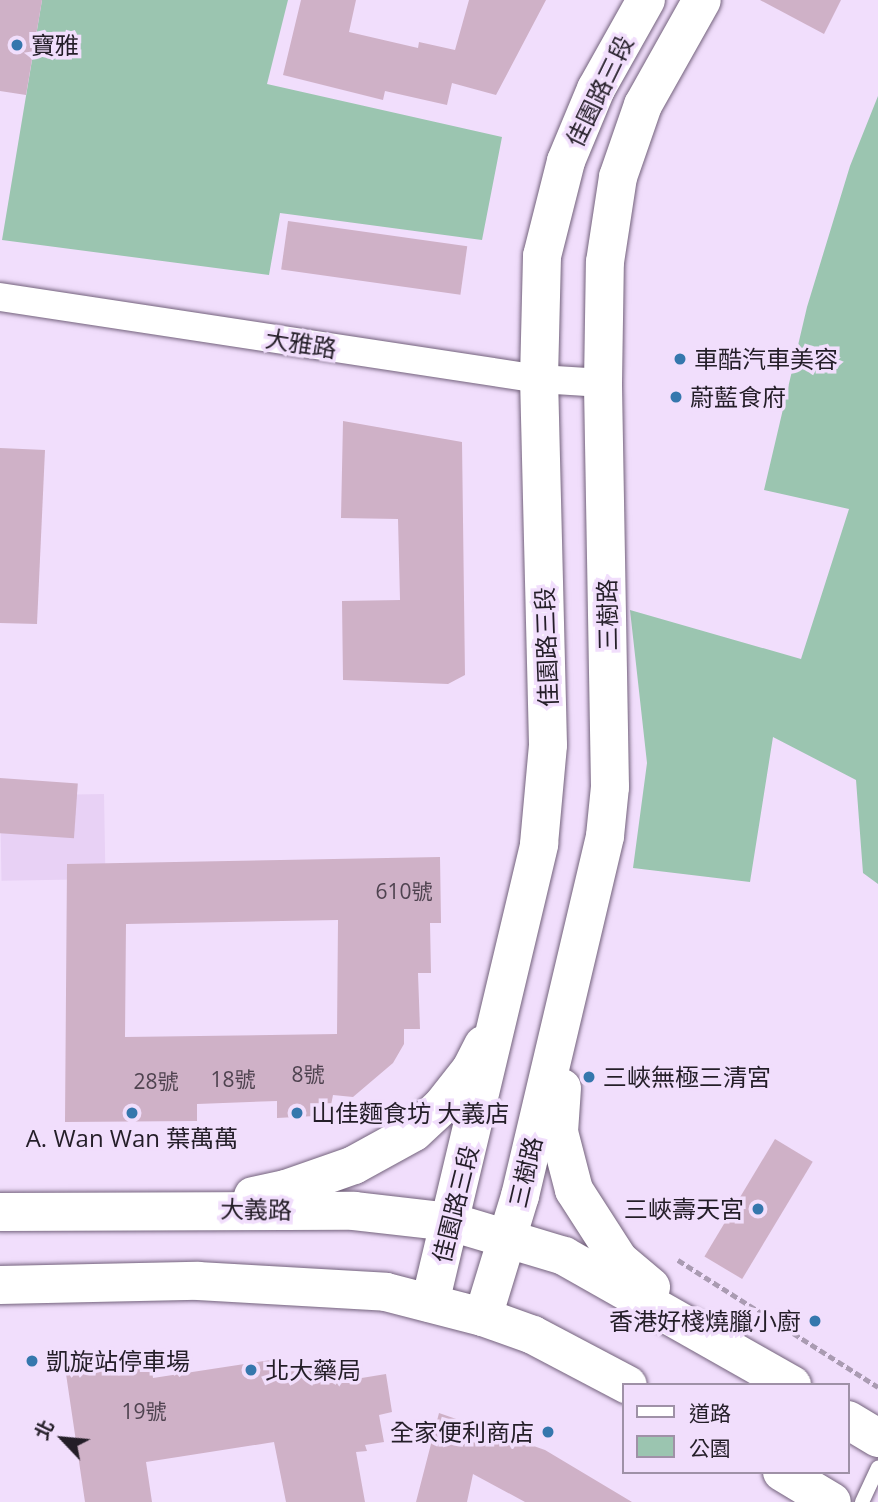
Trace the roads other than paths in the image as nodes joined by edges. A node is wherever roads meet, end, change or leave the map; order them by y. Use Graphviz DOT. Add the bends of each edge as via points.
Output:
graph roads {
  1 [pos="646,0"];
  2 [pos="702,0"];
  3 [pos="0,298"];
  4 [pos="539,379"];
  5 [pos="603,383"];
  6 [pos="571,970"];
  7 [pos="504,1003"];
  8 [pos="188,1208"];
  9 [pos="0,1212"];
  10 [pos="451,1222"];
  11 [pos="509,1239"];
  12 [pos="0,1285"];
  13 [pos="430,1303"];
  14 [pos="483,1317"];
  15 [pos="759,1364"];
  16 [pos="624,1383"];
  17 [pos="789,1383"];
  18 [pos="850,1421"];
  19 [pos="878,1438"];
  20 [pos="878,1468"];
  21 [pos="785,1474"];
  22 [pos="832,1502"];
  23 [pos="863,1502"];
  1 -- 4 [label="street, 佳園路三段" via="596,89 566,160 542,256"];
  2 -- 5 [label="street, 三樹路" via="643,104 618,177 605,262"];
  3 -- 4 [label="street, 大雅路"];
  4 -- 5 [label="street, 大雅路"];
  4 -- 7 [label="street, 佳園路三段" via="548,746 539,844"];
  5 -- 6 [label="street, 三樹路" via="610,787 605,836"];
  6 -- 11 [label="street, 三樹路"];
  6 -- 15 [label="street" via="559,1132 574,1190 619,1260"];
  7 -- 8 [label="street" via="471,1069 414,1132 354,1165 286,1189"];
  7 -- 10 [label="street, 佳園路三段"];
  8 -- 9 [label="street, 大義路"];
  8 -- 10 [label="street, 大義路" via="354,1211"];
  10 -- 11 [label="street, 大義路"];
  10 -- 13 [label="street, 佳園路三段"];
  11 -- 14 [label="street, 三樹路"];
  11 -- 15 [label="street, 三樹路" via="564,1256"];
  12 -- 13 [label="street" via="198,1281 372,1291"];
  13 -- 14 [label="street"];
  14 -- 16 [label="street" via="533,1335"];
  15 -- 17 [label="street, 三樹路"];
  18 -- 19 [label="street"];
  20 -- 23 [label="lane"];
  21 -- 22 [label="street"];
}
